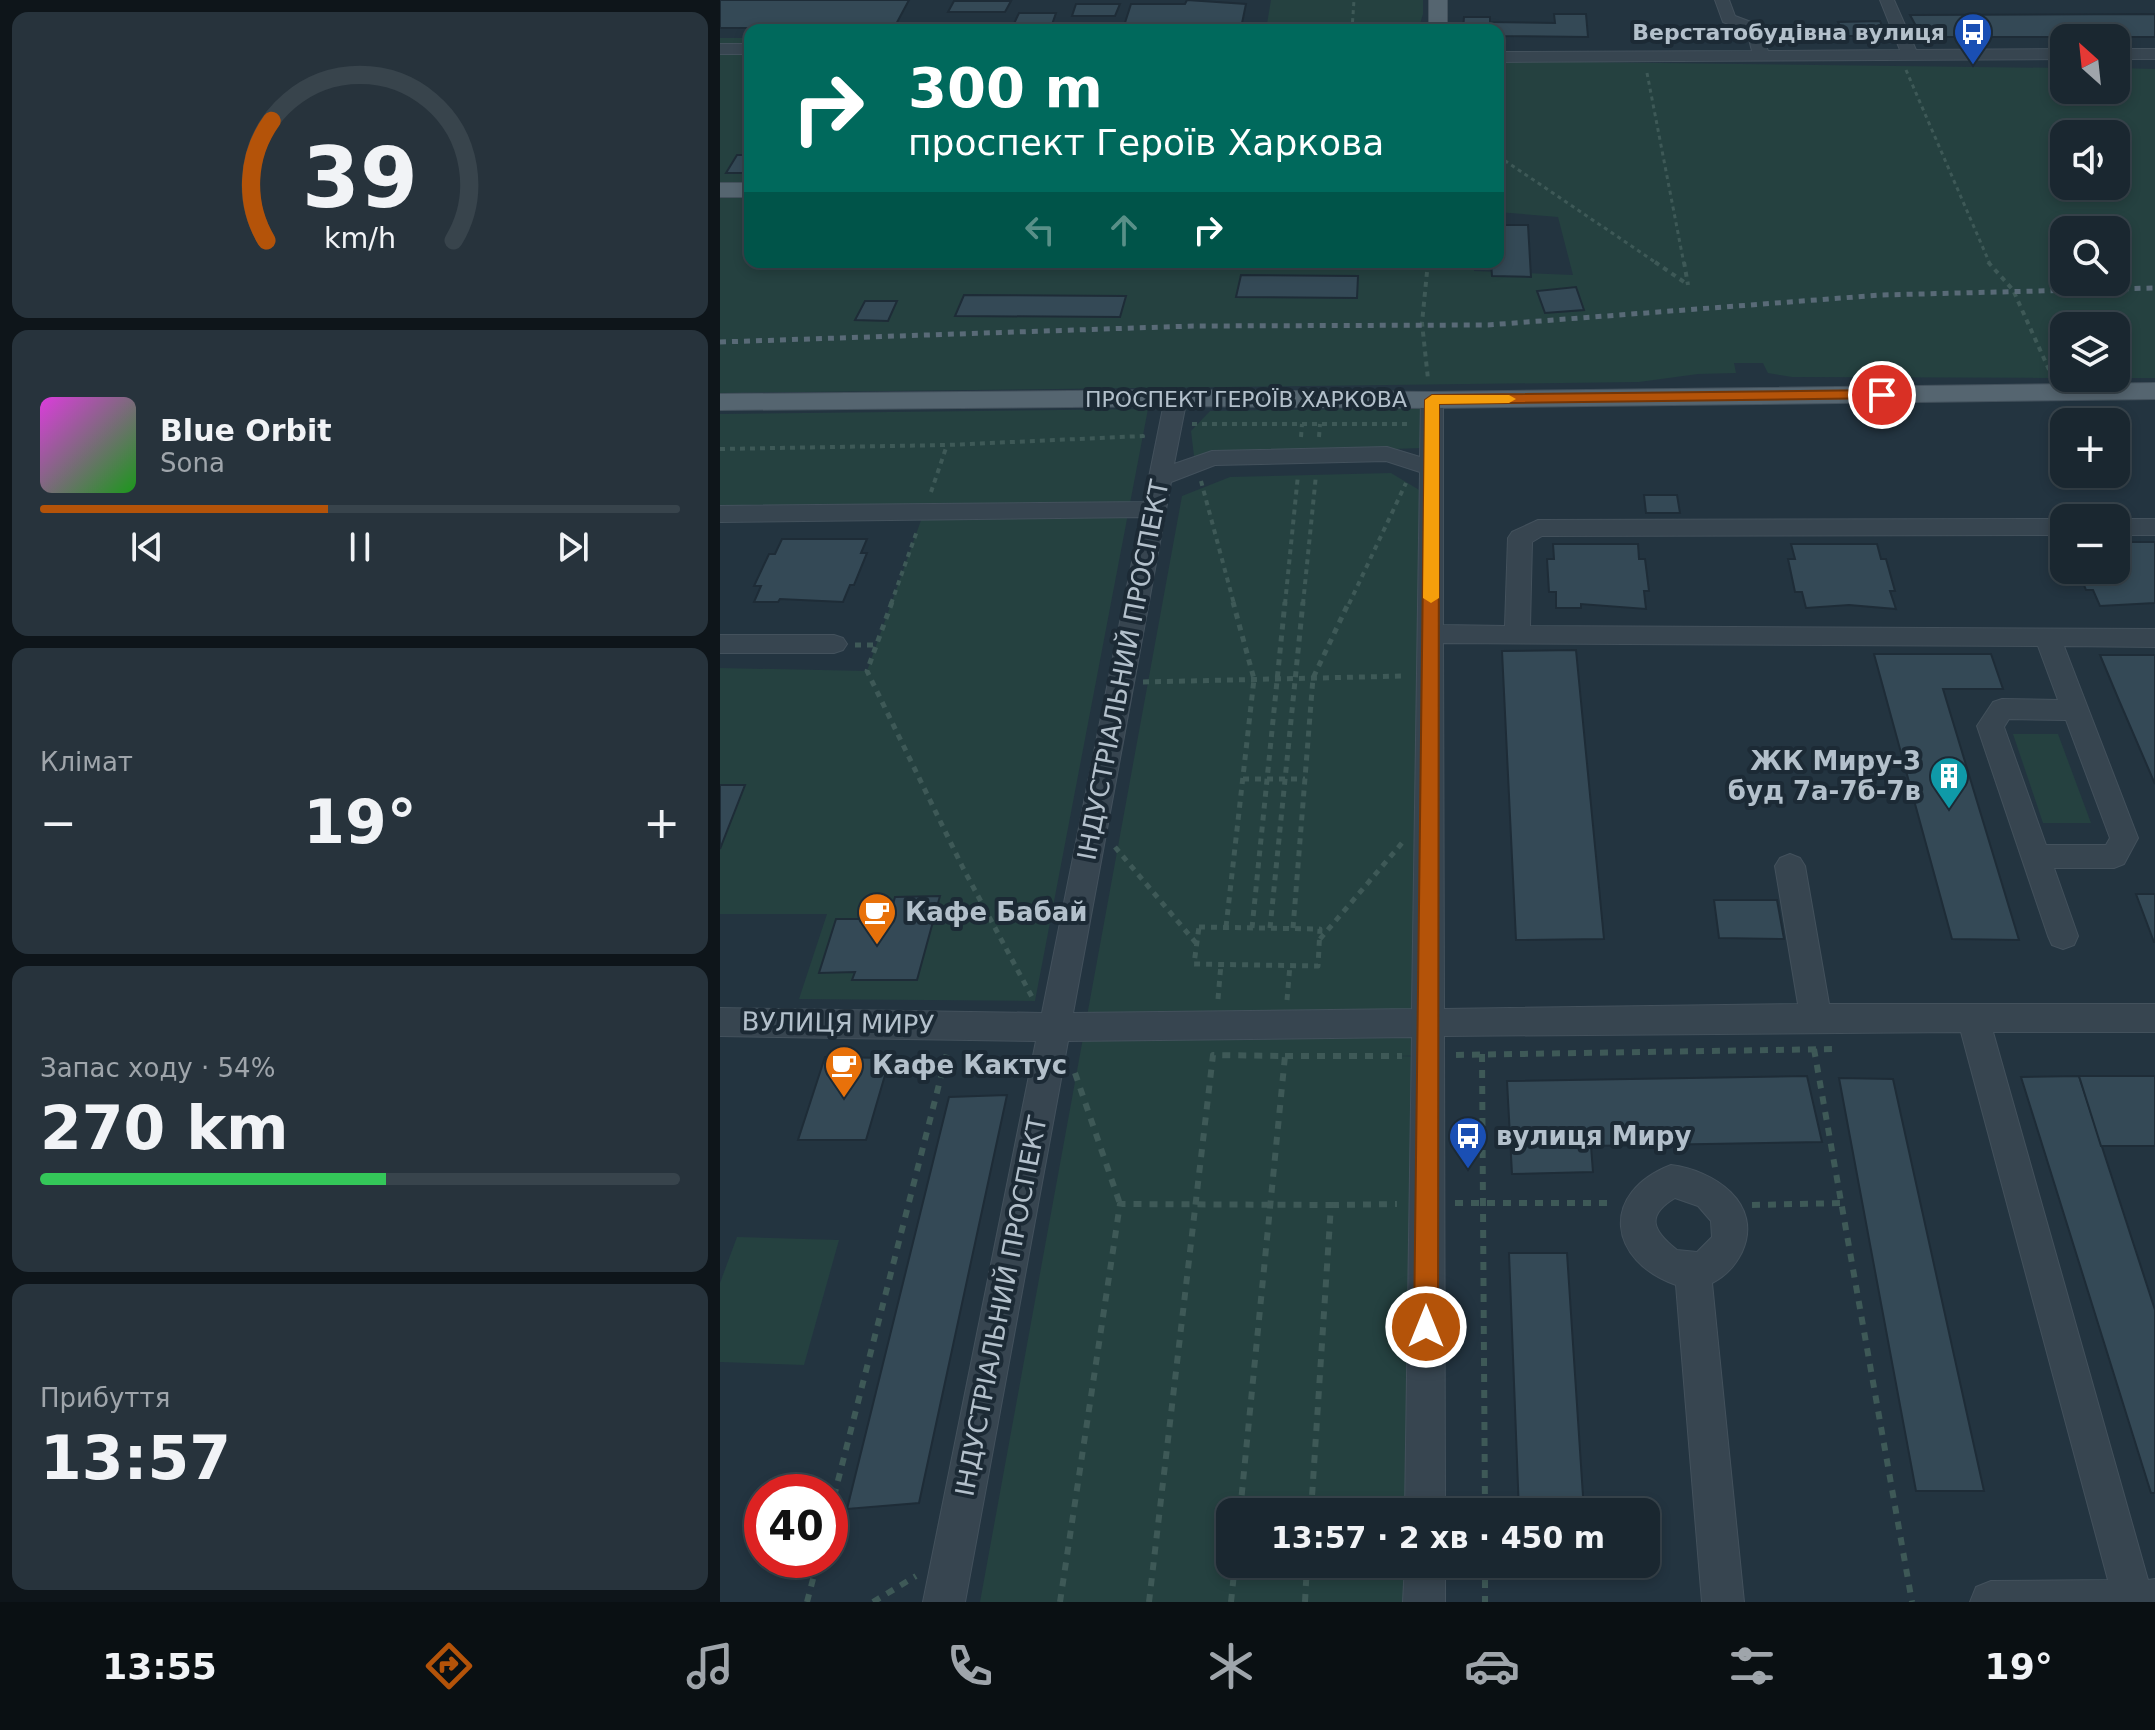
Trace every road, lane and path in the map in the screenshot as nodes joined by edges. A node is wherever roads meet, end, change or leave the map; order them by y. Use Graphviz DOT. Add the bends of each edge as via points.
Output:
graph roads {
  1 [pos="1354,0"];
  2 [pos="1438,0"];
  3 [pos="1722,0"];
  4 [pos="1887,0"];
  5 [pos="1352,24"];
  6 [pos="1438,24"];
  7 [pos="720,49"];
  8 [pos="744,49"];
  9 [pos="2050,54"];
  10 [pos="2130,54"];
  11 [pos="2155,54"];
  12 [pos="1761,55"];
  13 [pos="1905,55"];
  14 [pos="1644,56"];
  15 [pos="1504,57"];
  16 [pos="1504,160"];
  17 [pos="720,190"];
  18 [pos="744,190"];
  19 [pos="1428,268"];
  20 [pos="2050,373"];
  21 [pos="2155,391"];
  22 [pos="720,402"];
  23 [pos="1173,411"];
  24 [pos="1432,412"];
  25 [pos="947,445"];
  26 [pos="720,449"];
  27 [pos="1140,450"];
  28 [pos="1309,456"];
  29 [pos="1196,464"];
  30 [pos="1424,466"];
  31 [pos="1160,478"];
  32 [pos="1154,509"];
  33 [pos="924,512"];
  34 [pos="720,514"];
  35 [pos="2050,527"];
  36 [pos="2130,527"];
  37 [pos="2155,527"];
  38 [pos="1431,634"];
  39 [pos="1517,635"];
  40 [pos="2048,638"];
  41 [pos="2155,638"];
  42 [pos="720,644"];
  43 [pos="834,644"];
  44 [pos="1430,676"];
  45 [pos="1313,678"];
  46 [pos="1254,679"];
  47 [pos="1277,679"];
  48 [pos="1293,679"];
  49 [pos="1127,682"];
  50 [pos="2075,710"];
  51 [pos="1243,779"];
  52 [pos="1305,779"];
  53 [pos="1429,811"];
  54 [pos="1094,823"];
  55 [pos="2036,857"];
  56 [pos="1790,866"];
  57 [pos="1226,927"];
  58 [pos="1252,928"];
  59 [pos="1270,928"];
  60 [pos="1293,928"];
  61 [pos="2063,936"];
  62 [pos="1320,940"];
  63 [pos="1197,944"];
  64 [pos="1221,964"];
  65 [pos="1290,965"];
  66 [pos="1038,986"];
  67 [pos="1217,1001"];
  68 [pos="1287,1001"];
  69 [pos="1041,1012"];
  70 [pos="1816,1018"];
  71 [pos="1973,1018"];
  72 [pos="2155,1018"];
  73 [pos="720,1022"];
  74 [pos="1428,1039"];
  75 [pos="1814,1049"];
  76 [pos="1844,1049"];
  77 [pos="947,1053"];
  78 [pos="1482,1054"];
  79 [pos="1285,1056"];
  80 [pos="1074,1069"];
  81 [pos="1484,1203"];
  82 [pos="1642,1203"];
  83 [pos="1841,1203"];
  84 [pos="1120,1204"];
  85 [pos="1270,1204"];
  86 [pos="1723,1205"];
  87 [pos="1193,1206"];
  88 [pos="1693,1270"];
  89 [pos="840,1474"];
  90 [pos="1241,1498"];
  91 [pos="1312,1498"];
  92 [pos="1425,1498"];
  93 [pos="1485,1498"];
  94 [pos="916,1576"];
  95 [pos="813,1578"];
  96 [pos="1234,1578"];
  97 [pos="1306,1578"];
  98 [pos="1425,1578"];
  99 [pos="1485,1578"];
  100 [pos="2155,1600"];
  101 [pos="807,1602"];
  102 [pos="873,1602"];
  103 [pos="944,1602"];
  104 [pos="1060,1602"];
  105 [pos="1149,1602"];
  106 [pos="1231,1602"];
  107 [pos="1305,1602"];
  108 [pos="1424,1602"];
  109 [pos="1485,1602"];
  110 [pos="1723,1602"];
  111 [pos="1912,1602"];
  112 [pos="1991,1602"];
  113 [pos="2134,1602"];
  1 -- 5 [label="path"];
  2 -- 6 [label="main road"];
  3 -- 12 [label="street" via="1728,19 1754,28"];
  4 -- 13 [label="street"];
  7 -- 8 [label="street"];
  9 -- 13 [label="street"];
  10 -- 11 [label="street"];
  12 -- 13 [label="street"];
  12 -- 14 [label="street"];
  13 -- 20 [label="path" via="1986,260 2013,290"];
  14 -- 15 [label="street"];
  14 -- 16 [label="path" via="1688,285"];
  17 -- 18 [label="main road"];
  19 -- 24 [label="path" via="1422,346"];
  21 -- 24 [label="main road, ПРОСПЕКТ ГЕРОЇВ ХАРКОВА"];
  22 -- 23 [label="main road, ПРОСПЕКТ ГЕРОЇВ ХАРКОВА"];
  23 -- 24 [label="main road, ПРОСПЕКТ ГЕРОЇВ ХАРКОВА"];
  23 -- 24 [label="path"];
  23 -- 31 [label="street, ІНДУСТРІАЛЬНИЙ ПРОСПЕКТ"];
  24 -- 30 [label="street"];
  25 -- 26 [label="path"];
  25 -- 27 [label="path" via="1143,436"];
  25 -- 33 [label="path"];
  28 -- 29 [label="street" via="1212,458"];
  28 -- 30 [label="street" via="1387,454"];
  28 -- 47 [label="path"];
  28 -- 48 [label="path"];
  29 -- 31 [label="street"];
  29 -- 46 [label="path"];
  30 -- 38 [label="street"];
  30 -- 45 [label="path"];
  31 -- 32 [label="street, ІНДУСТРІАЛЬНИЙ ПРОСПЕКТ"];
  32 -- 33 [label="street"];
  32 -- 54 [label="street, ІНДУСТРІАЛЬНИЙ ПРОСПЕКТ"];
  33 -- 34 [label="street"];
  33 -- 69 [label="path" via="867,671 963,868"];
  35 -- 39 [label="street" via="1538,528 1520,538"];
  36 -- 37 [label="street"];
  38 -- 39 [label="street"];
  38 -- 44 [label="street"];
  39 -- 40 [label="street"];
  40 -- 41 [label="street"];
  40 -- 50 [label="street"];
  42 -- 43 [label="street"];
  44 -- 45 [label="path"];
  44 -- 53 [label="street"];
  45 -- 48 [label="path"];
  45 -- 52 [label="path"];
  46 -- 47 [label="path"];
  46 -- 49 [label="path"];
  46 -- 51 [label="path"];
  47 -- 48 [label="path"];
  47 -- 58 [label="path"];
  48 -- 59 [label="path"];
  50 -- 55 [label="street" via="2002,709 1990,726"];
  50 -- 55 [label="street" via="2124,838 2114,856"];
  51 -- 52 [label="path"];
  51 -- 57 [label="path"];
  52 -- 60 [label="path"];
  53 -- 62 [label="path"];
  53 -- 74 [label="street"];
  54 -- 63 [label="path"];
  54 -- 69 [label="street, ІНДУСТРІАЛЬНИЙ ПРОСПЕКТ"];
  55 -- 61 [label="street"];
  56 -- 70 [label="street"];
  57 -- 58 [label="path"];
  57 -- 63 [label="path" via="1199,927"];
  58 -- 59 [label="path"];
  59 -- 60 [label="path"];
  60 -- 62 [label="path" via="1320,929"];
  62 -- 65 [label="path" via="1318,966"];
  63 -- 64 [label="path" via="1194,964"];
  64 -- 65 [label="path"];
  64 -- 67 [label="path"];
  65 -- 68 [label="path"];
  66 -- 69 [label="path"];
  69 -- 73 [label="street, ВУЛИЦЯ МИРУ"];
  69 -- 74 [label="street, ВУЛИЦЯ МИРУ"];
  69 -- 103 [label="street, ІНДУСТРІАЛЬНИЙ ПРОСПЕКТ"];
  70 -- 71 [label="street, ВУЛИЦЯ МИРУ"];
  70 -- 74 [label="street, ВУЛИЦЯ МИРУ"];
  71 -- 72 [label="street, ВУЛИЦЯ МИРУ"];
  71 -- 113 [label="street"];
  74 -- 78 [label="path"];
  74 -- 79 [label="path"];
  74 -- 92 [label="street"];
  75 -- 76 [label="path"];
  75 -- 78 [label="path"];
  75 -- 83 [label="path"];
  77 -- 89 [label="path"];
  78 -- 81 [label="path"];
  79 -- 85 [label="path"];
  79 -- 87 [label="path" via="1213,1055"];
  80 -- 84 [label="path"];
  81 -- 82 [label="path"];
  81 -- 93 [label="path"];
  82 -- 86 [label="street" via="1658,1186 1685,1181 1700,1185"];
  82 -- 88 [label="street" via="1637,1223 1649,1252 1663,1263"];
  83 -- 86 [label="path"];
  83 -- 111 [label="path"];
  84 -- 87 [label="path"];
  84 -- 104 [label="path"];
  85 -- 87 [label="path"];
  85 -- 90 [label="path"];
  85 -- 91 [label="path" via="1331,1205"];
  86 -- 88 [label="street" via="1729,1219 1727,1246 1719,1258"];
  87 -- 105 [label="path"];
  88 -- 110 [label="street"];
  94 -- 102 [label="path"];
  95 -- 101 [label="path"];
  96 -- 106 [label="path"];
  97 -- 107 [label="path"];
  98 -- 108 [label="street"];
  99 -- 109 [label="path"];
  100 -- 113 [label="street"];
  112 -- 113 [label="street"];
}
